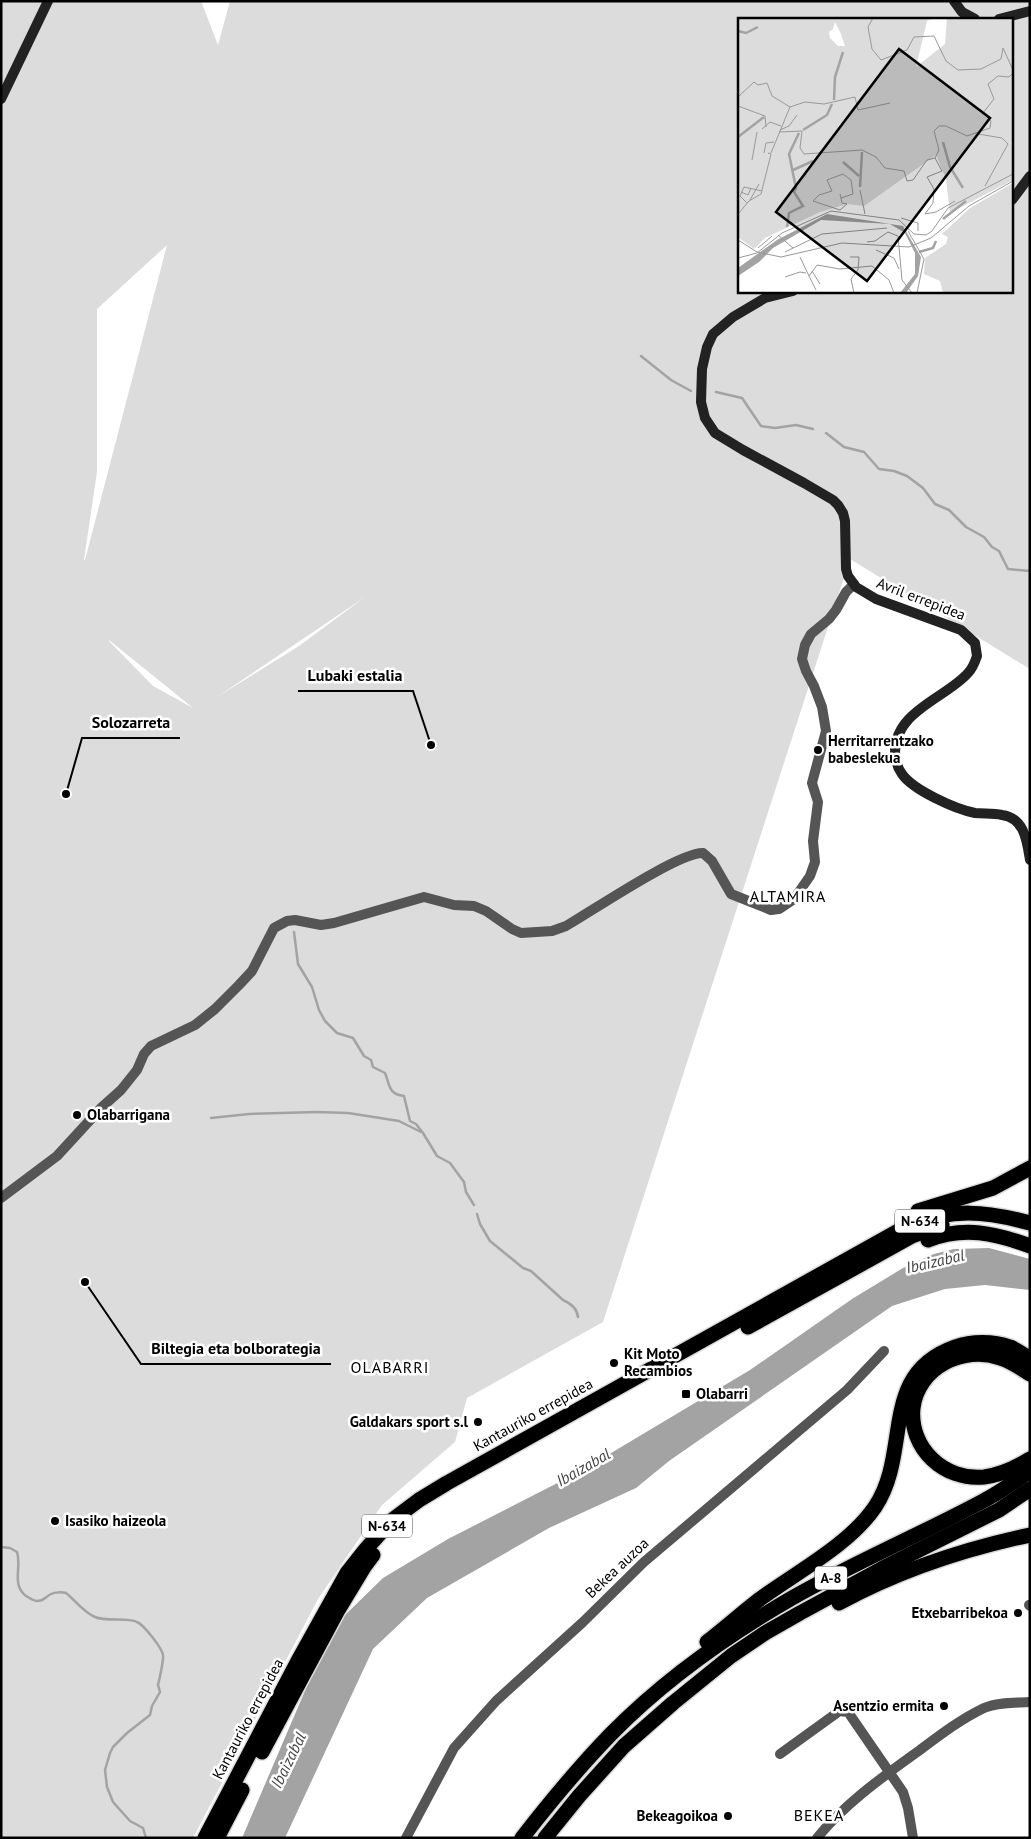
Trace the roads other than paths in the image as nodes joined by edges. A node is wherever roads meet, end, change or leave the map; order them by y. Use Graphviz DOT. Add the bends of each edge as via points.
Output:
graph roads {
  1 [pos="48,1"];
  2 [pos="954,1"];
  3 [pos="1030,11"];
  4 [pos="973,18"];
  5 [pos="1003,18"];
  6 [pos="1,99"];
  7 [pos="1030,176"];
  8 [pos="1014,197"];
  9 [pos="789,292"];
  10 [pos="854,584"];
  11 [pos="1030,860"];
  12 [pos="1030,1168"];
  13 [pos="1,1198"];
  14 [pos="1030,1223"];
  15 [pos="1030,1233"];
  16 [pos="1030,1246"];
  17 [pos="821,1274"];
  18 [pos="741,1331"];
  19 [pos="884,1351"];
  20 [pos="1030,1359"];
  21 [pos="1030,1374"];
  22 [pos="1030,1459"];
  23 [pos="1030,1471"];
  24 [pos="1030,1489"];
  25 [pos="1030,1535"];
  26 [pos="731,1656"];
  27 [pos="1030,1702"];
  28 [pos="643,1704"];
  29 [pos="780,1754"];
  30 [pos="890,1772"];
  31 [pos="205,1838"];
  32 [pos="217,1838"];
  33 [pos="406,1838"];
  34 [pos="522,1838"];
  35 [pos="545,1838"];
  36 [pos="817,1838"];
  37 [pos="913,1838"];
  1 -- 6 [label="street"];
  2 -- 4 [label="street" via="962,12"];
  3 -- 5 [label="street"];
  7 -- 8 [label="street"];
  9 -- 10 [label="street, Avril errepidea" via="765,298 727,321 713,334 702,369 701,402 705,418 715,433 838,505 845,521 846,569"];
  10 -- 11 [label="street, Avril errepidea" via="876,599 961,630 975,643 977,656 969,672 919,710 904,727 896,748 897,764 910,782 938,798 975,813 1005,815 1014,820 1024,832"];
  10 -- 13 [label="street" via="833,614 811,634 802,658 822,707 826,730 812,782 818,802 813,842 815,862 810,876 794,899 779,909 771,910 731,894 712,862 699,853 677,861 552,931 521,932 480,909 424,897 334,923 321,925 287,921 274,928 252,971 233,991 195,1025 151,1046 121,1090 57,1156"];
  12 -- 17 [label="highway" via="993,1188 918,1211 895,1222"];
  14 -- 17 [label="highway, Kantauriko errepidea / N-634" via="971,1212 944,1214 909,1225"];
  15 -- 18 [label="highway, N-634" via="1005,1225 971,1222 930,1228"];
  16 -- 18 [label="highway" via="1002,1236 972,1232 934,1237 805,1306"];
  17 -- 31 [label="highway, Kantauriko errepidea / N-634" via="447,1483 391,1521 347,1573"];
  18 -- 32 [label="highway, N-634" via="452,1491 418,1511 394,1531 364,1567 338,1610"];
  19 -- 33 [label="street, Bekea auzoa" via="847,1390 644,1562 496,1701 454,1748"];
  20 -- 28 [label="highway" via="1011,1347 985,1342 965,1344 930,1359 916,1372 905,1393 890,1477 875,1507 854,1532 760,1599 694,1652"];
  21 -- 22 [label="highway" via="999,1357 972,1354 949,1360 926,1378 918,1390 914,1424 924,1450 932,1460 954,1473 985,1477"];
  23 -- 28 [label="highway, A-8" via="987,1499 792,1598 721,1643"];
  24 -- 26 [label="highway, A-8" via="999,1510 800,1613"];
  25 -- 26 [label="highway" via="930,1563 888,1579 761,1648"];
  26 -- 35 [label="highway, A-8" via="630,1740 578,1796"];
  27 -- 30 [label="street" via="986,1707 954,1725"];
  28 -- 34 [label="highway, A-8" via="562,1788"];
  29 -- 30 [label="street" via="834,1715 848,1712"];
  30 -- 36 [label="street" via="835,1818"];
  30 -- 37 [label="street" via="903,1792"];
}
